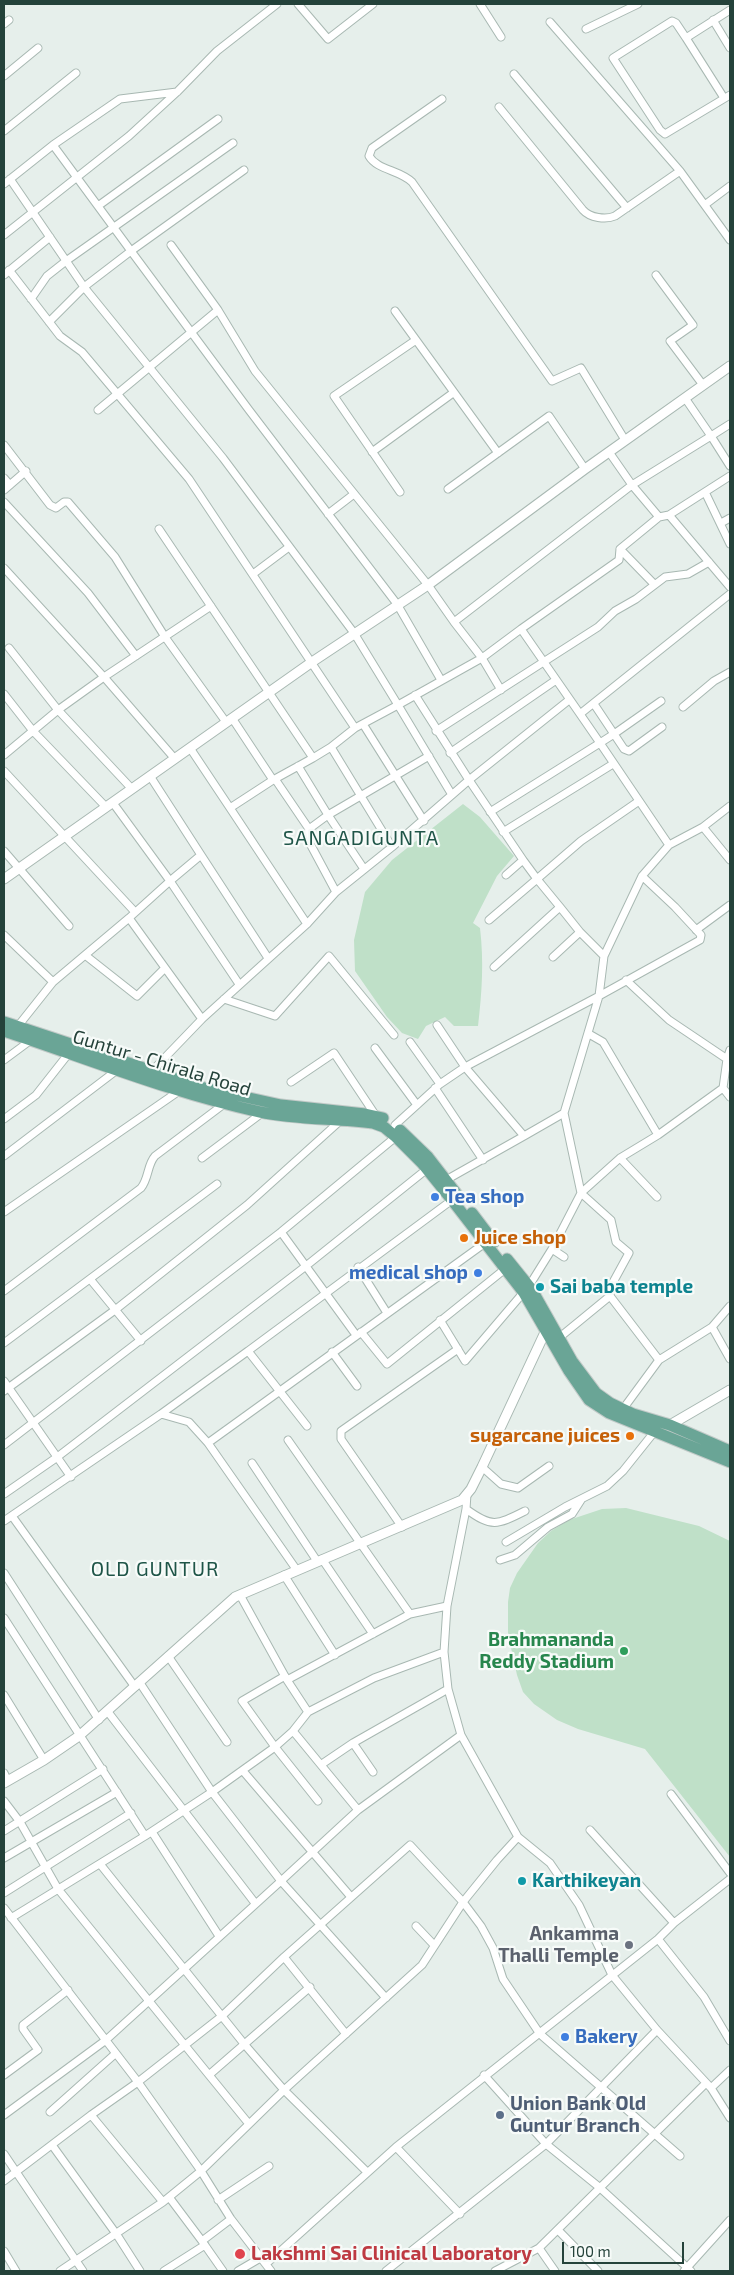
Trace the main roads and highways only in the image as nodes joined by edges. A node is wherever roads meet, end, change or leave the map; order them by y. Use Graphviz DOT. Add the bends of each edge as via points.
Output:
graph roads {
  1 [pos="4,1022"];
  2 [pos="4,1031"];
  3 [pos="397,1131"];
  4 [pos="526,1290"];
  5 [pos="549,1325"];
  6 [pos="730,1452"];
  7 [pos="730,1462"];
  1 -- 3 [label="main road, Guntur - Chirala Road" via="204,1088 257,1101 376,1116"];
  2 -- 3 [label="main road, Guntur - Chirala Road" via="224,1104 263,1112 373,1123"];
  3 -- 4 [label="main road, Guntur - Chirala Road" via="505,1269"];
  3 -- 4 [label="main road, Guntur - Chirala Road" via="428,1157"];
  4 -- 5 [label="main road, Guntur - Chirala Road"];
  5 -- 6 [label="main road, Guntur - Chirala Road" via="560,1337 589,1386 603,1399"];
  5 -- 7 [label="main road, Guntur - Chirala Road" via="569,1371 589,1400 609,1413"];
}
